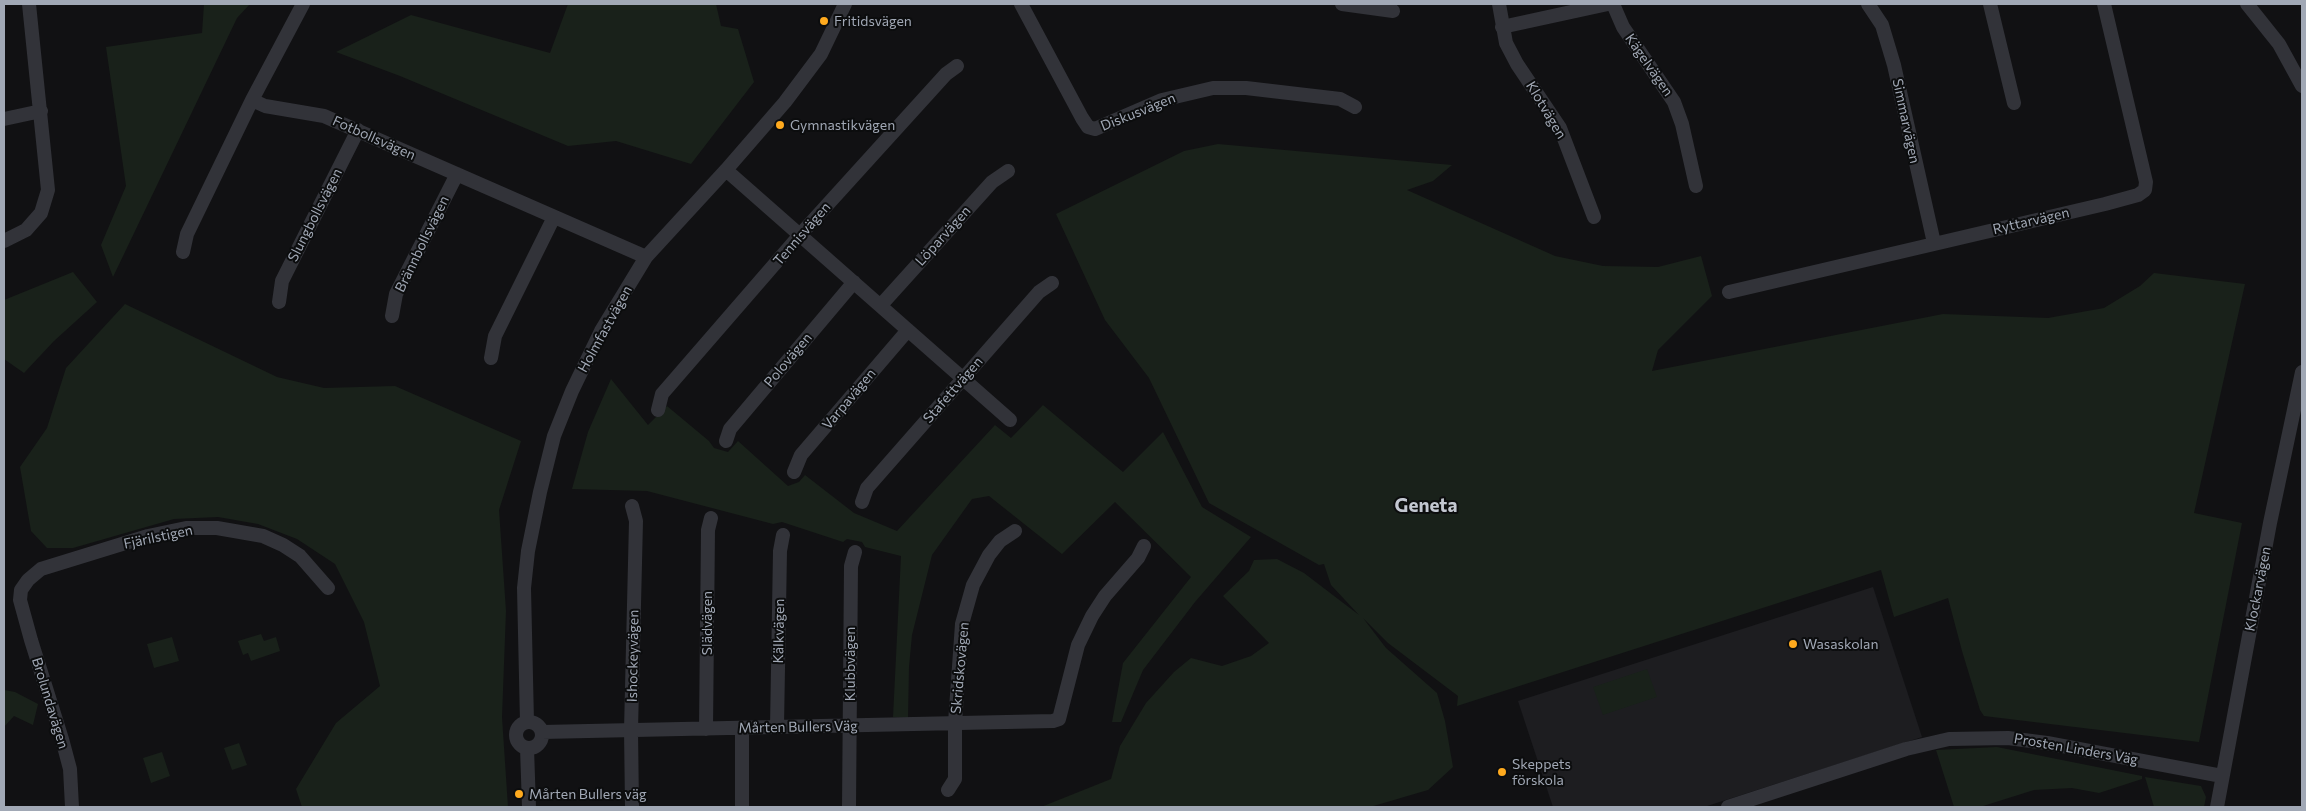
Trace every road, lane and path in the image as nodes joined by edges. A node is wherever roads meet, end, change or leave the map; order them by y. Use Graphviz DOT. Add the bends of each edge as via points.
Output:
graph roads {
  1 [pos="29,4"];
  2 [pos="303,4"];
  3 [pos="846,4"];
  4 [pos="1342,4"];
  5 [pos="1499,4"];
  6 [pos="1608,4"];
  7 [pos="1613,4"];
  8 [pos="1868,4"];
  9 [pos="1990,4"];
  10 [pos="2104,4"];
  11 [pos="2247,4"];
  12 [pos="1026,5"];
  13 [pos="1393,11"];
  14 [pos="1502,28"];
  15 [pos="956,66"];
  16 [pos="2302,86"];
  17 [pos="252,100"];
  18 [pos="2014,103"];
  19 [pos="1355,107"];
  20 [pos="40,111"];
  21 [pos="4,120"];
  22 [pos="358,130"];
  23 [pos="726,170"];
  24 [pos="1008,171"];
  25 [pos="457,174"];
  26 [pos="1696,186"];
  27 [pos="554,217"];
  28 [pos="1594,217"];
  29 [pos="799,236"];
  30 [pos="4,241"];
  31 [pos="1934,243"];
  32 [pos="183,252"];
  33 [pos="646,256"];
  34 [pos="854,282"];
  35 [pos="1052,283"];
  36 [pos="1729,292"];
  37 [pos="279,302"];
  38 [pos="881,305"];
  39 [pos="392,316"];
  40 [pos="908,330"];
  41 [pos="491,358"];
  42 [pos="2302,372"];
  43 [pos="963,378"];
  44 [pos="658,410"];
  45 [pos="1010,420"];
  46 [pos="726,441"];
  47 [pos="794,472"];
  48 [pos="862,502"];
  49 [pos="632,506"];
  50 [pos="711,518"];
  51 [pos="1015,531"];
  52 [pos="783,535"];
  53 [pos="1144,546"];
  54 [pos="855,552"];
  55 [pos="328,588"];
  56 [pos="20,600"];
  57 [pos="527,722"];
  58 [pos="955,724"];
  59 [pos="849,726"];
  60 [pos="777,727"];
  61 [pos="706,728"];
  62 [pos="742,728"];
  63 [pos="631,730"];
  64 [pos="542,732"];
  65 [pos="527,748"];
  66 [pos="2222,776"];
  67 [pos="948,790"];
  68 [pos="72,807"];
  69 [pos="529,807"];
  70 [pos="632,807"];
  71 [pos="742,807"];
  72 [pos="849,807"];
  73 [pos="1728,807"];
  74 [pos="2216,807"];
  1 -- 20 [label="street"];
  2 -- 17 [label="street"];
  3 -- 23 [label="street, Holmfastvägen" via="820,54 785,102"];
  4 -- 13 [label="street"];
  5 -- 14 [label="street, Klotvägen"];
  6 -- 14 [label="street"];
  7 -- 26 [label="street, Kägelvägen" via="1623,27 1674,102"];
  8 -- 31 [label="street, Simmarvägen" via="1882,25 1894,65"];
  9 -- 18 [label="street"];
  10 -- 31 [label="street, Ryttarvägen" via="2146,182 2145,190 2104,204"];
  11 -- 16 [label="street" via="2279,44"];
  12 -- 19 [label="street, Diskusvägen" via="1088,127 1095,129 1162,100 1213,88 1246,88 1340,99"];
  14 -- 28 [label="street, Klotvägen" via="1517,64 1560,128"];
  15 -- 29 [label="street, Tennisvägen"];
  17 -- 22 [label="street, Fotbollsvägen" via="265,106 324,116"];
  17 -- 32 [label="street" via="187,234"];
  20 -- 21 [label="street"];
  20 -- 30 [label="street" via="48,190 41,212 30,226"];
  22 -- 25 [label="street, Fotbollsvägen"];
  22 -- 37 [label="street, Slungbollsvägen" via="282,281"];
  23 -- 29 [label="street"];
  23 -- 33 [label="street, Holmfastvägen"];
  24 -- 38 [label="street, Löparvägen" via="992,182"];
  25 -- 27 [label="street, Fotbollsvägen"];
  25 -- 39 [label="street, Brännbollsvägen" via="396,294"];
  27 -- 33 [label="street, Fotbollsvägen"];
  27 -- 41 [label="street" via="495,336"];
  29 -- 34 [label="street"];
  29 -- 44 [label="street, Tennisvägen" via="662,394"];
  31 -- 36 [label="street, Ryttarvägen"];
  33 -- 57 [label="street, Holmfastvägen" via="601,331 554,436 528,551 524,588"];
  34 -- 38 [label="street"];
  34 -- 46 [label="street, Polovägen" via="730,429"];
  35 -- 43 [label="street, Stafettvägen" via="1039,292"];
  38 -- 40 [label="street"];
  40 -- 43 [label="street"];
  40 -- 47 [label="street, Varpavägen" via="801,455"];
  42 -- 66 [label="street, Klockarvägen"];
  43 -- 45 [label="street"];
  43 -- 48 [label="street, Stafettvägen" via="867,488"];
  49 -- 63 [label="street, Ishockeyvägen" via="636,521"];
  50 -- 61 [label="street, Slädvägen" via="708,530"];
  51 -- 58 [label="street, Skridskovägen" via="1000,541 973,585 962,624"];
  52 -- 60 [label="street, Kälkvägen"];
  53 -- 58 [label="street, Mårten Bullers Väg" via="1138,558 1105,596 1078,644 1059,719"];
  54 -- 59 [label="street, Klubbvägen" via="851,566"];
  55 -- 56 [label="street, Fjärilstigen" via="300,556 263,536 217,528 186,528 148,536 41,570 28,580"];
  56 -- 68 [label="street, Brolundavägen" via="70,769"];
  57 -- 64 [label="street" via="535,723"];
  57 -- 65 [label="street" via="519,726 516,735 519,744"];
  58 -- 59 [label="street, Mårten Bullers Väg"];
  58 -- 67 [label="street, Skridskovägen" via="955,779"];
  59 -- 60 [label="street, Mårten Bullers Väg"];
  59 -- 72 [label="street, Klubbvägen"];
  60 -- 62 [label="street, Mårten Bullers Väg"];
  61 -- 62 [label="street, Mårten Bullers Väg"];
  61 -- 63 [label="street, Mårten Bullers Väg"];
  62 -- 71 [label="street"];
  63 -- 64 [label="street, Mårten Bullers Väg"];
  63 -- 70 [label="street, Ishockeyvägen"];
  64 -- 65 [label="street" via="538,744"];
  65 -- 69 [label="street"];
  66 -- 73 [label="street, Prosten Linders Väg" via="2024,740 1949,739 1906,749"];
  66 -- 74 [label="street, Klockarvägen"];
}
